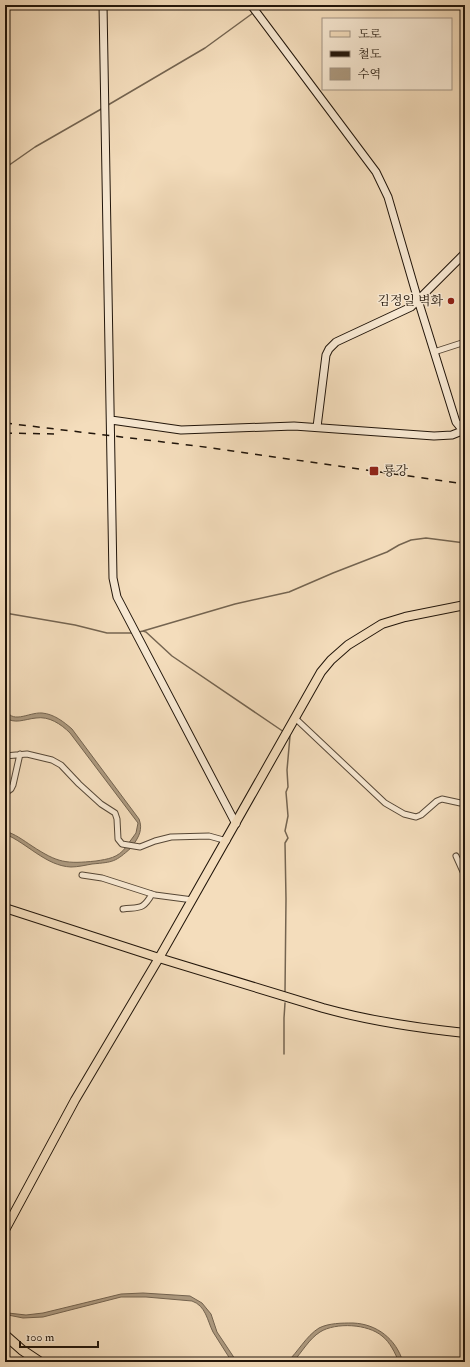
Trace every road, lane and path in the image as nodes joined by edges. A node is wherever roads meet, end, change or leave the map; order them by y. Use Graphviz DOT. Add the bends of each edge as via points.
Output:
graph roads {
  1 [pos="103,5"];
  2 [pos="251,5"];
  3 [pos="465,253"];
  4 [pos="418,300"];
  5 [pos="465,342"];
  6 [pos="434,352"];
  7 [pos="111,420"];
  8 [pos="317,427"];
  9 [pos="464,432"];
  10 [pos="465,605"];
  11 [pos="295,718"];
  12 [pos="20,754"];
  13 [pos="5,756"];
  14 [pos="5,793"];
  15 [pos="465,804"];
  16 [pos="236,824"];
  17 [pos="226,841"];
  18 [pos="456,856"];
  19 [pos="82,874"];
  20 [pos="465,874"];
  21 [pos="152,894"];
  22 [pos="193,900"];
  23 [pos="5,908"];
  24 [pos="123,909"];
  25 [pos="159,958"];
  26 [pos="465,1034"];
  27 [pos="5,1230"];
  28 [pos="5,1335"];
  29 [pos="40,1362"];
  1 -- 7 [label="street"];
  2 -- 4 [label="street" via="381,181 388,196"];
  3 -- 4 [label="street"];
  4 -- 6 [label="street"];
  4 -- 8 [label="street" via="411,307 336,342 329,349 326,355"];
  5 -- 6 [label="street"];
  6 -- 9 [label="street" via="456,422"];
  7 -- 8 [label="street" via="181,430 268,426"];
  7 -- 16 [label="street" via="113,578 117,597"];
  8 -- 9 [label="street" via="434,436"];
  10 -- 11 [label="main road" via="382,624 348,645 321,672"];
  11 -- 15 [label="street" via="395,810 416,816 421,815 437,800"];
  11 -- 16 [label="main road"];
  12 -- 13 [label="street"];
  12 -- 14 [label="street" via="13,785"];
  12 -- 17 [label="street" via="52,760 61,765 101,804 115,813 118,839 122,844 140,847 155,840 171,837 209,836"];
  16 -- 17 [label="main road"];
  17 -- 22 [label="main road"];
  18 -- 20 [label="street"];
  19 -- 21 [label="street"];
  21 -- 22 [label="street"];
  21 -- 24 [label="street" via="143,907"];
  22 -- 25 [label="main road"];
  23 -- 25 [label="main road"];
  25 -- 26 [label="main road" via="343,1014"];
  25 -- 27 [label="main road" via="75,1100"];
  28 -- 29 [label="highway"];
}
